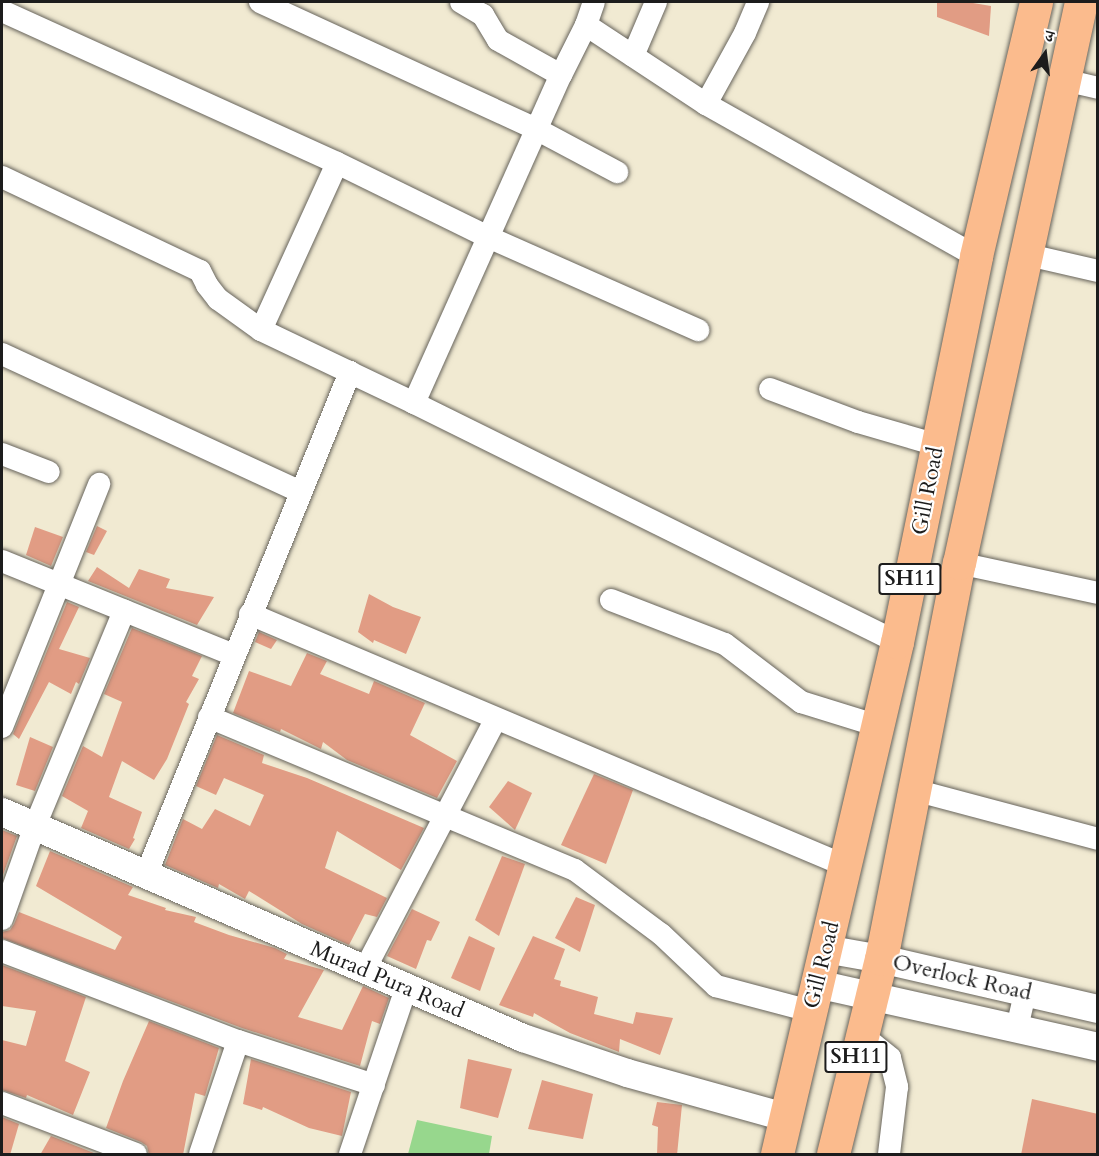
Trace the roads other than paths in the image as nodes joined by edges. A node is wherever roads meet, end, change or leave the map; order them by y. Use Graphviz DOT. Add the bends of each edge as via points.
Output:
graph roads {
  1 [pos="260,2"];
  2 [pos="461,2"];
  3 [pos="594,2"];
  4 [pos="657,2"];
  5 [pos="758,2"];
  6 [pos="1036,2"];
  7 [pos="1081,2"];
  8 [pos="2,11"];
  9 [pos="586,25"];
  10 [pos="633,56"];
  11 [pos="561,75"];
  12 [pos="1064,80"];
  13 [pos="1098,88"];
  14 [pos="706,104"];
  15 [pos="536,129"];
  16 [pos="337,163"];
  17 [pos="617,172"];
  18 [pos="2,177"];
  19 [pos="488,237"];
  20 [pos="1024,254"];
  21 [pos="976,256"];
  22 [pos="1098,271"];
  23 [pos="261,330"];
  24 [pos="698,330"];
  25 [pos="2,354"];
  26 [pos="350,372"];
  27 [pos="770,389"];
  28 [pos="414,403"];
  29 [pos="937,446"];
  30 [pos="2,454"];
  31 [pos="49,472"];
  32 [pos="99,484"];
  33 [pos="300,492"];
  34 [pos="2,561"];
  35 [pos="959,563"];
  36 [pos="58,584"];
  37 [pos="1098,593"];
  38 [pos="611,600"];
  39 [pos="124,611"];
  40 [pos="250,614"];
  41 [pos="897,642"];
  42 [pos="234,655"];
  43 [pos="209,717"];
  44 [pos="496,719"];
  45 [pos="878,726"];
  46 [pos="2,727"];
  47 [pos="914,790"];
  48 [pos="2,812"];
  49 [pos="446,814"];
  50 [pos="35,826"];
  51 [pos="1098,839"];
  52 [pos="846,866"];
  53 [pos="146,875"];
  54 [pos="2,919"];
  55 [pos="825,949"];
  56 [pos="2,951"];
  57 [pos="881,959"];
  58 [pos="364,971"];
  59 [pos="406,989"];
  60 [pos="1025,992"];
  61 [pos="872,995"];
  62 [pos="814,997"];
  63 [pos="1098,1009"];
  64 [pos="1017,1028"];
  65 [pos="862,1035"];
  66 [pos="238,1041"];
  67 [pos="1098,1047"];
  68 [pos="374,1085"];
  69 [pos="2,1103"];
  70 [pos="785,1117"];
  71 [pos="136,1155"];
  72 [pos="200,1155"];
  73 [pos="350,1155"];
  74 [pos="777,1155"];
  75 [pos="833,1155"];
  76 [pos="889,1155"];
  1 -- 15 [label="street"];
  2 -- 11 [label="street" via="483,15 498,40"];
  3 -- 9 [label="street"];
  4 -- 10 [label="street"];
  5 -- 14 [label="street"];
  6 -- 21 [label="main road, Gill Road / SH11"];
  7 -- 12 [label="main road, Gill Road / SH11"];
  8 -- 16 [label="street"];
  9 -- 10 [label="street"];
  9 -- 11 [label="street"];
  10 -- 14 [label="street"];
  11 -- 15 [label="street"];
  12 -- 13 [label="street"];
  12 -- 20 [label="main road, Gill Road / SH11"];
  14 -- 21 [label="street"];
  15 -- 17 [label="street"];
  15 -- 19 [label="street"];
  16 -- 19 [label="street"];
  16 -- 23 [label="street"];
  18 -- 23 [label="street" via="201,271 218,299"];
  19 -- 24 [label="street"];
  19 -- 28 [label="street"];
  20 -- 22 [label="street"];
  20 -- 35 [label="main road, Gill Road / SH11"];
  21 -- 29 [label="main road, Gill Road / SH11"];
  23 -- 26 [label="street"];
  25 -- 33 [label="street"];
  26 -- 28 [label="street"];
  26 -- 33 [label="street"];
  27 -- 29 [label="street"];
  28 -- 41 [label="street"];
  29 -- 41 [label="main road, Gill Road / SH11"];
  30 -- 31 [label="street"];
  32 -- 36 [label="street"];
  33 -- 40 [label="street"];
  34 -- 36 [label="street"];
  35 -- 37 [label="street"];
  35 -- 47 [label="main road, Gill Road / SH11"];
  36 -- 39 [label="street"];
  36 -- 46 [label="street"];
  38 -- 45 [label="street" via="725,644 801,702"];
  39 -- 42 [label="street"];
  39 -- 50 [label="street"];
  40 -- 42 [label="street"];
  40 -- 44 [label="street"];
  41 -- 45 [label="main road, Gill Road / SH11"];
  42 -- 43 [label="street"];
  43 -- 49 [label="street"];
  43 -- 53 [label="street"];
  44 -- 49 [label="street"];
  44 -- 52 [label="street"];
  45 -- 52 [label="main road, Gill Road / SH11"];
  47 -- 51 [label="street"];
  47 -- 57 [label="main road, Gill Road / SH11"];
  48 -- 50 [label="street, Murad Pura Road"];
  49 -- 58 [label="street"];
  49 -- 62 [label="street" via="575,870 661,934 716,986"];
  50 -- 53 [label="street, Murad Pura Road"];
  50 -- 54 [label="street"];
  52 -- 55 [label="main road, Gill Road / SH11"];
  53 -- 58 [label="street, Murad Pura Road"];
  55 -- 57 [label="street, Overlock Road"];
  55 -- 62 [label="main road, Gill Road / SH11"];
  56 -- 66 [label="street"];
  57 -- 60 [label="street, Overlock Road"];
  57 -- 61 [label="main road, Gill Road / SH11"];
  58 -- 59 [label="street, Murad Pura Road"];
  59 -- 68 [label="street"];
  59 -- 70 [label="street, Murad Pura Road" via="523,1038 627,1073"];
  60 -- 63 [label="street, Overlock Road"];
  60 -- 64 [label="street"];
  61 -- 62 [label="street, Overlock Road"];
  61 -- 64 [label="street, Overlock Road"];
  61 -- 65 [label="main road, Gill Road / SH11"];
  62 -- 70 [label="main road, Gill Road / SH11"];
  64 -- 67 [label="street, Overlock Road"];
  65 -- 75 [label="main road, Gill Road / SH11"];
  65 -- 76 [label="street" via="890,1058 897,1087"];
  66 -- 68 [label="street"];
  66 -- 72 [label="street"];
  68 -- 73 [label="street"];
  69 -- 71 [label="street"];
  70 -- 74 [label="main road, Gill Road / SH11"];
}
